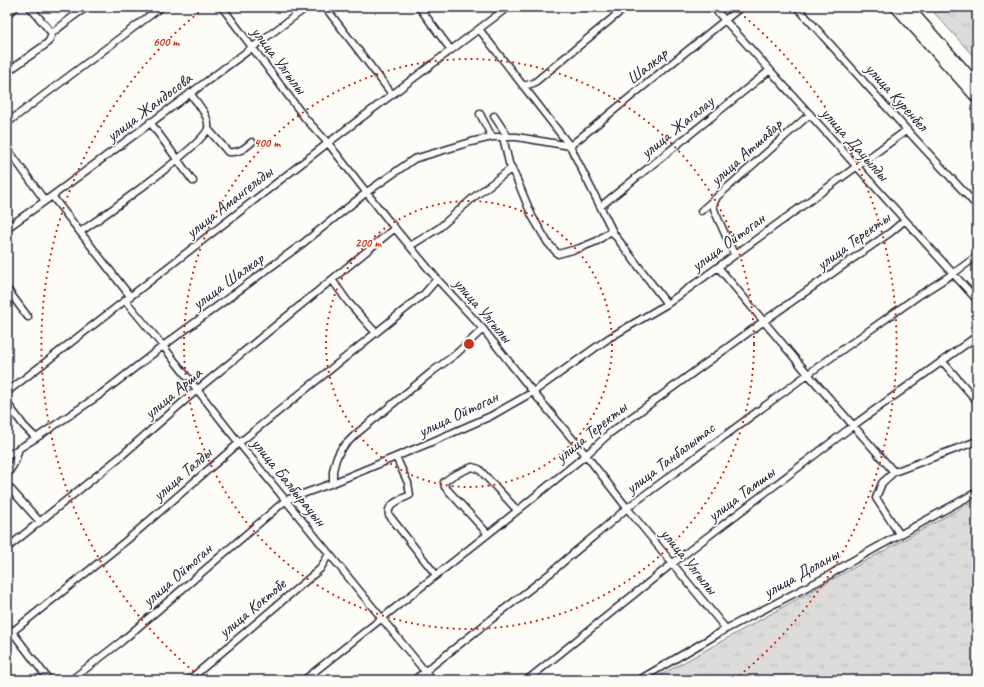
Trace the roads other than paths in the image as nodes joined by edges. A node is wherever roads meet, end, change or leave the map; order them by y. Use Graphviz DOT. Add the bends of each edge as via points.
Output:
graph roads {
  1 [pos="16,7"];
  2 [pos="30,7"];
  3 [pos="88,7"];
  4 [pos="161,7"];
  5 [pos="222,7"];
  6 [pos="307,7"];
  7 [pos="325,7"];
  8 [pos="419,7"];
  9 [pos="508,7"];
  10 [pos="626,7"];
  11 [pos="713,7"];
  12 [pos="741,7"];
  13 [pos="797,7"];
  14 [pos="896,7"];
  15 [pos="908,7"];
  16 [pos="7,14"];
  17 [pos="725,21"];
  18 [pos="479,29"];
  19 [pos="53,32"];
  20 [pos="252,48"];
  21 [pos="451,50"];
  22 [pos="770,70"];
  23 [pos="7,72"];
  24 [pos="977,85"];
  25 [pos="523,86"];
  26 [pos="190,93"];
  27 [pos="392,94"];
  28 [pos="977,98"];
  29 [pos="480,114"];
  30 [pos="810,114"];
  31 [pos="494,116"];
  32 [pos="150,122"];
  33 [pos="7,123"];
  34 [pos="208,129"];
  35 [pos="907,130"];
  36 [pos="492,137"];
  37 [pos="505,137"];
  38 [pos="252,142"];
  39 [pos="328,143"];
  40 [pos="570,146"];
  41 [pos="7,148"];
  42 [pos="178,158"];
  43 [pos="857,166"];
  44 [pos="512,168"];
  45 [pos="193,181"];
  46 [pos="367,192"];
  47 [pos="52,196"];
  48 [pos="716,197"];
  49 [pos="45,201"];
  50 [pos="601,206"];
  51 [pos="977,206"];
  52 [pos="701,211"];
  53 [pos="905,220"];
  54 [pos="7,228"];
  55 [pos="395,228"];
  56 [pos="612,230"];
  57 [pos="80,232"];
  58 [pos="410,246"];
  59 [pos="734,254"];
  60 [pos="977,256"];
  61 [pos="718,267"];
  62 [pos="954,273"];
  63 [pos="438,279"];
  64 [pos="333,280"];
  65 [pos="7,289"];
  66 [pos="130,296"];
  67 [pos="125,300"];
  68 [pos="977,300"];
  69 [pos="667,304"];
  70 [pos="28,317"];
  71 [pos="764,321"];
  72 [pos="483,329"];
  73 [pos="376,333"];
  74 [pos="977,336"];
  75 [pos="163,346"];
  76 [pos="943,362"];
  77 [pos="808,374"];
  78 [pos="198,390"];
  79 [pos="7,392"];
  80 [pos="533,392"];
  81 [pos="977,401"];
  82 [pos="7,403"];
  83 [pos="854,425"];
  84 [pos="36,438"];
  85 [pos="977,441"];
  86 [pos="239,443"];
  87 [pos="19,448"];
  88 [pos="586,455"];
  89 [pos="7,456"];
  90 [pos="396,457"];
  91 [pos="894,472"];
  92 [pos="7,475"];
  93 [pos="333,483"];
  94 [pos="7,485"];
  95 [pos="977,492"];
  96 [pos="286,500"];
  97 [pos="627,508"];
  98 [pos="518,510"];
  99 [pos="40,522"];
  100 [pos="488,534"];
  101 [pos="900,535"];
  102 [pos="7,548"];
  103 [pos="329,554"];
  104 [pos="673,563"];
  105 [pos="436,575"];
  106 [pos="381,619"];
  107 [pos="7,625"];
  108 [pos="726,629"];
  109 [pos="10,634"];
  110 [pos="425,672"];
  111 [pos="49,680"];
  112 [pos="71,680"];
  113 [pos="189,680"];
  114 [pos="304,680"];
  115 [pos="414,680"];
  116 [pos="432,680"];
  117 [pos="527,680"];
  118 [pos="639,680"];
  1 -- 16 [label="street"];
  2 -- 19 [label="street"];
  3 -- 19 [label="street"];
  4 -- 33 [label="street"];
  5 -- 20 [label="street, улица Улгылы"];
  6 -- 20 [label="street, улица Жандосова"];
  7 -- 27 [label="street"];
  8 -- 21 [label="street"];
  9 -- 18 [label="street, улица Амангельды"];
  10 -- 25 [label="street" via="534,83"];
  11 -- 17 [label="street, улица Дауылды"];
  12 -- 17 [label="street, Шалкар"];
  13 -- 35 [label="street, улица Куренбел"];
  14 -- 28 [label="highway"];
  15 -- 24 [label="highway"];
  17 -- 22 [label="street, улица Дауылды"];
  17 -- 40 [label="street, Шалкар"];
  18 -- 21 [label="street, улица Амангельды"];
  18 -- 25 [label="street"];
  19 -- 23 [label="street" via="45,45"];
  20 -- 26 [label="street, улица Жандосова"];
  20 -- 39 [label="street, улица Улгылы" via="305,118"];
  21 -- 27 [label="street, улица Амангельды"];
  22 -- 30 [label="street, улица Дауылды"];
  22 -- 50 [label="street, улица Жагалау"];
  25 -- 40 [label="street"];
  26 -- 32 [label="street, улица Жандосова"];
  26 -- 34 [label="street" via="208,120"];
  27 -- 39 [label="street, улица Амангельды"];
  29 -- 36 [label="street"];
  30 -- 43 [label="street, улица Дауылды"];
  30 -- 48 [label="street, улица Атшабар"];
  31 -- 37 [label="street"];
  32 -- 42 [label="street"];
  32 -- 47 [label="street, улица Жандосова"];
  34 -- 38 [label="street" via="228,152 236,153"];
  34 -- 42 [label="street" via="197,143"];
  35 -- 43 [label="street, улица Ойтоган"];
  35 -- 51 [label="street, улица Куренбел"];
  36 -- 37 [label="street, улица Шалкар"];
  36 -- 46 [label="street, улица Шалкар" via="414,159"];
  37 -- 40 [label="street, улица Шалкар"];
  37 -- 44 [label="street"];
  39 -- 46 [label="street, улица Улгылы"];
  39 -- 66 [label="street, улица Амангельды"];
  40 -- 50 [label="street"];
  41 -- 49 [label="street"];
  42 -- 45 [label="street"];
  42 -- 57 [label="street" via="130,197"];
  43 -- 53 [label="street, улица Дауылды"];
  43 -- 59 [label="street, улица Ойтоган"];
  44 -- 56 [label="street" via="532,216 548,243 558,254 597,241"];
  44 -- 58 [label="street" via="474,196 439,228"];
  46 -- 55 [label="street, улица Улгылы"];
  46 -- 75 [label="street, улица Шалкар" via="302,244"];
  47 -- 49 [label="street, улица Жандосова"];
  47 -- 57 [label="street"];
  48 -- 52 [label="street, улица Атшабар"];
  48 -- 59 [label="street" via="713,205"];
  49 -- 54 [label="street, улица Жандосова"];
  50 -- 56 [label="street"];
  53 -- 62 [label="street, улица Дауылды"];
  53 -- 71 [label="street, улица Теректы"];
  55 -- 58 [label="street, улица Улгылы"];
  55 -- 64 [label="street, улица Арша"];
  56 -- 69 [label="street"];
  57 -- 66 [label="street"];
  58 -- 63 [label="street, улица Улгылы"];
  59 -- 61 [label="street, улица Ойтоган"];
  60 -- 62 [label="street, улица Танбалытас"];
  61 -- 69 [label="street, улица Ойтоган"];
  61 -- 71 [label="street"];
  62 -- 68 [label="street, улица Дауылды"];
  62 -- 77 [label="street, улица Танбалытас"];
  63 -- 72 [label="street, улица Улгылы"];
  63 -- 73 [label="street, улица Талды" via="424,294"];
  64 -- 73 [label="street" via="348,302"];
  64 -- 78 [label="street, улица Арша"];
  65 -- 70 [label="street"];
  66 -- 67 [label="street, улица Амангельды"];
  67 -- 75 [label="street, улица Балбырауын"];
  67 -- 79 [label="street, улица Амангельды"];
  69 -- 80 [label="street, улица Ойтоган" via="609,338"];
  71 -- 77 [label="street"];
  71 -- 88 [label="street, улица Теректы" via="610,433"];
  72 -- 80 [label="street, улица Улгылы"];
  72 -- 93 [label="street" via="341,449 333,471"];
  73 -- 86 [label="street, улица Талды"];
  74 -- 76 [label="street, улица Тамшы"];
  75 -- 78 [label="street, улица Балбырауын"];
  75 -- 84 [label="street, улица Шалкар" via="101,394"];
  76 -- 81 [label="street"];
  76 -- 83 [label="street, улица Тамшы"];
  77 -- 83 [label="street"];
  77 -- 97 [label="street, улица Танбалытас"];
  78 -- 86 [label="street, улица Балбырауын"];
  78 -- 99 [label="street, улица Арша"];
  80 -- 88 [label="street, улица Улгылы"];
  80 -- 90 [label="street, улица Ойтоган" via="491,416"];
  82 -- 84 [label="street"];
  83 -- 91 [label="street"];
  83 -- 104 [label="street, улица Тамшы"];
  84 -- 87 [label="street, улица Шалкар"];
  85 -- 91 [label="street"];
  86 -- 96 [label="street, улица Балбырауын"];
  86 -- 109 [label="street, улица Талды" via="127,540"];
  87 -- 89 [label="street, улица Шалкар"];
  87 -- 92 [label="street" via="15,462"];
  88 -- 97 [label="street, улица Улгылы"];
  88 -- 98 [label="street, улица Теректы"];
  90 -- 93 [label="street, улица Ойтоган"];
  90 -- 105 [label="street" via="408,483 410,495 389,506 389,515"];
  91 -- 101 [label="street" via="882,483 876,498"];
  93 -- 96 [label="street, улица Ойтоган"];
  94 -- 99 [label="street"];
  95 -- 101 [label="street, улица Доланы"];
  96 -- 103 [label="street, улица Балбырауын"];
  96 -- 112 [label="street, улица Ойтоган" via="122,640"];
  97 -- 104 [label="street, улица Улгылы"];
  97 -- 110 [label="street, улица Танбалытас" via="553,571"];
  98 -- 100 [label="street, улица Теректы"];
  98 -- 100 [label="street" via="479,469 472,467 444,482"];
  99 -- 102 [label="street, улица Арша"];
  100 -- 105 [label="street, улица Теректы"];
  101 -- 108 [label="street, улица Доланы"];
  103 -- 106 [label="street, улица Балбырауын"];
  103 -- 113 [label="street, улица Коктобе" via="320,569"];
  104 -- 108 [label="street, улица Улгылы"];
  104 -- 117 [label="street, улица Тамшы"];
  105 -- 106 [label="street, улица Теректы"];
  106 -- 110 [label="street, улица Балбырауын"];
  106 -- 114 [label="street, улица Теректы"];
  107 -- 109 [label="street"];
  108 -- 118 [label="street, улица Доланы"];
  109 -- 111 [label="street"];
  110 -- 115 [label="street, улица Танбалытас"];
  110 -- 116 [label="street, улица Балбырауын"];
}
